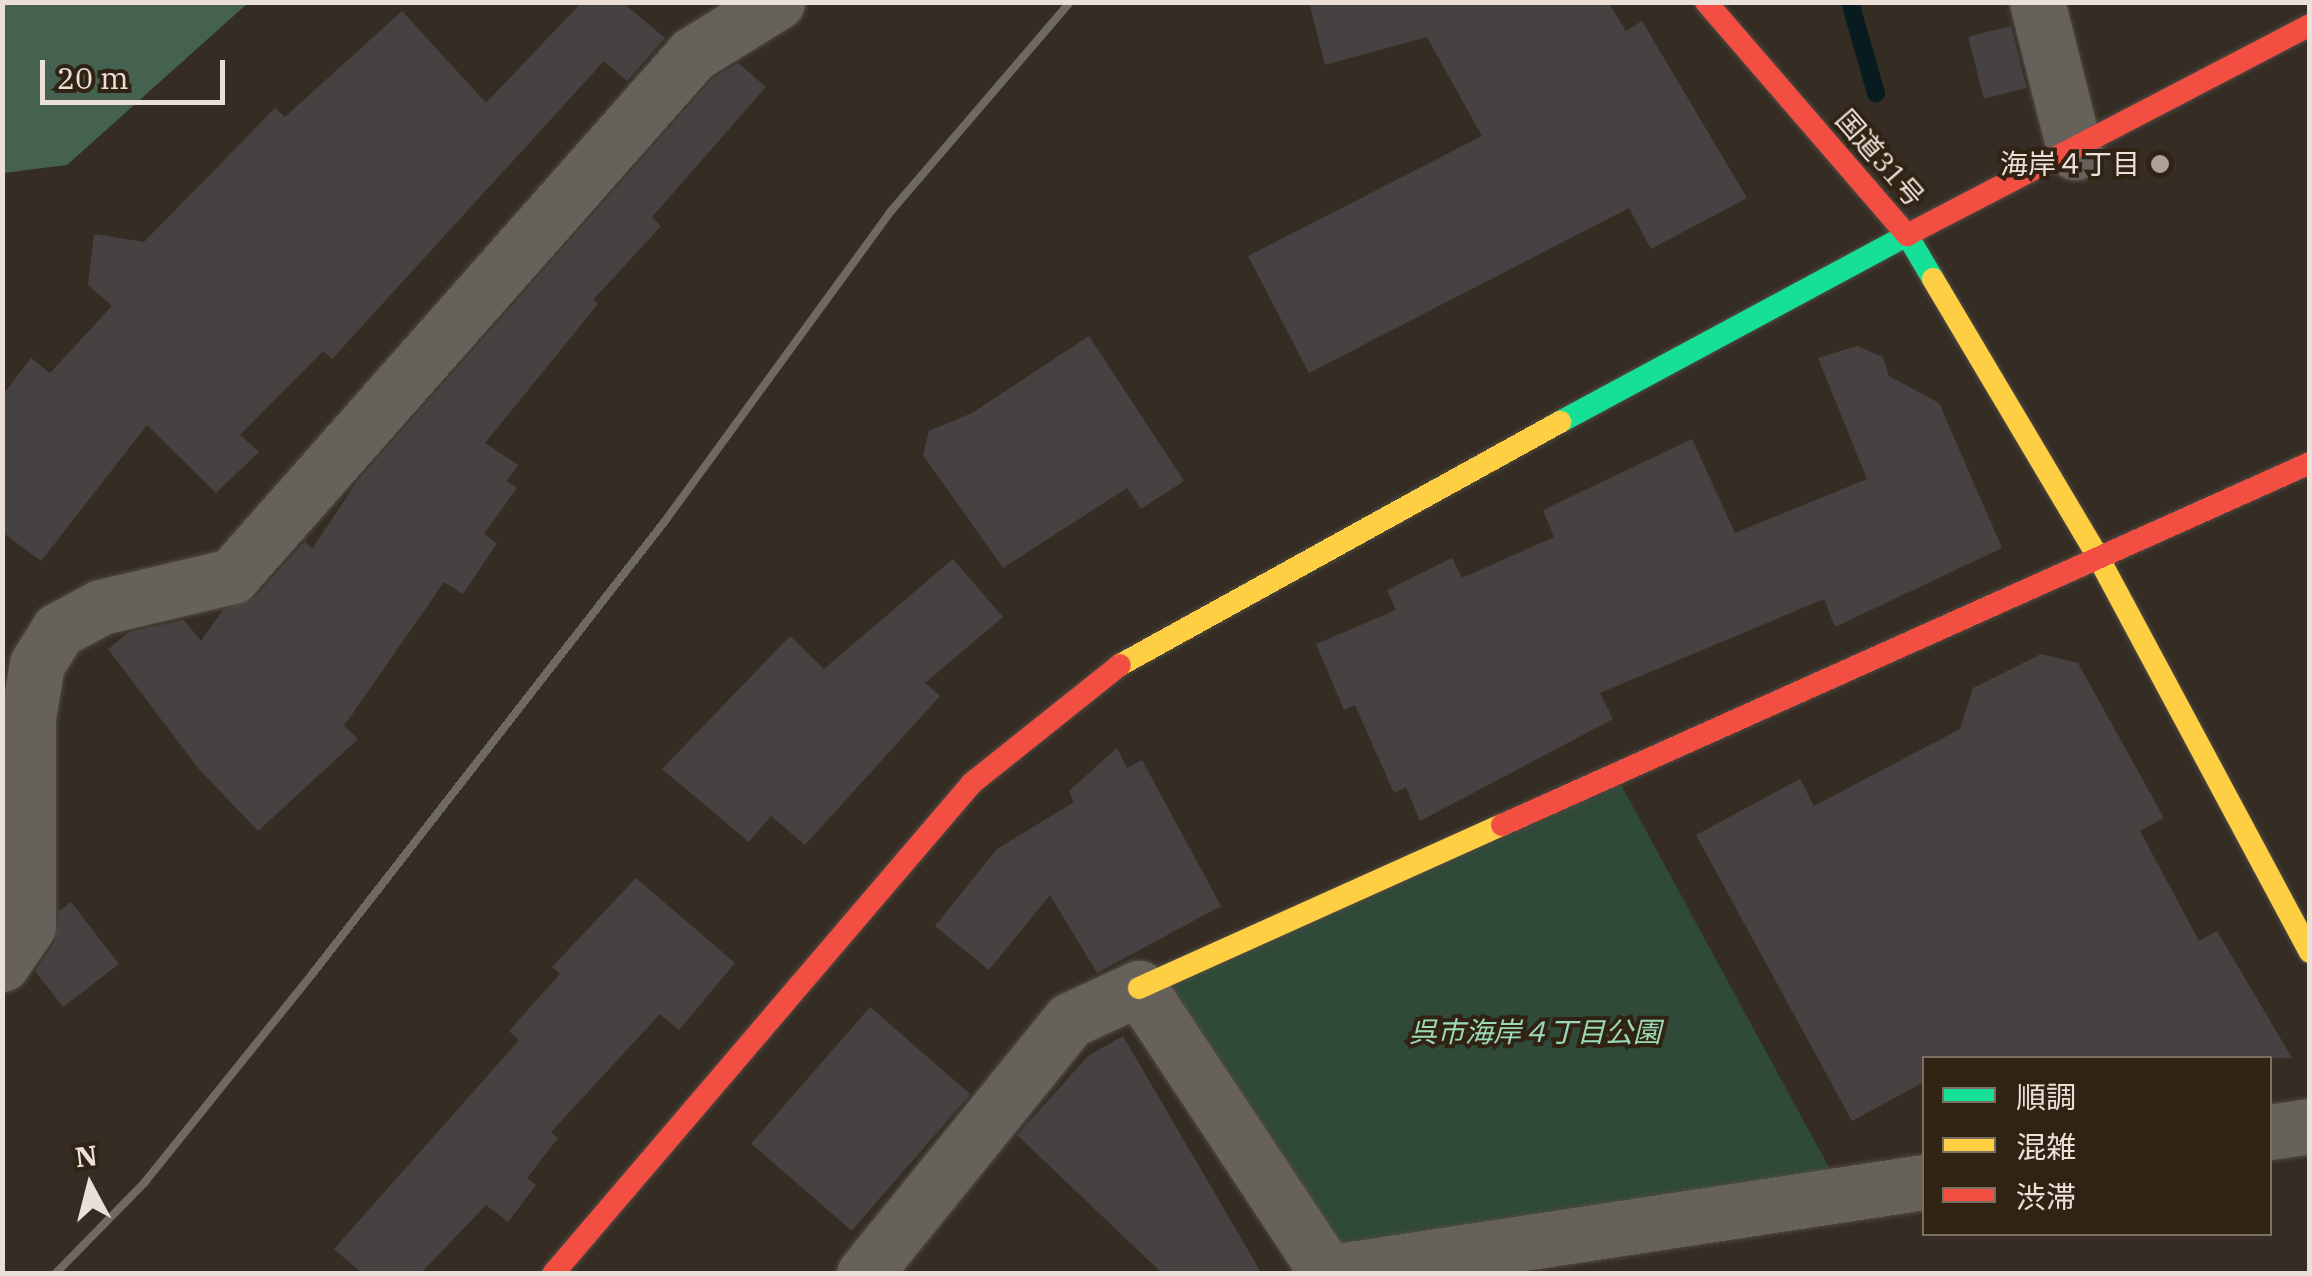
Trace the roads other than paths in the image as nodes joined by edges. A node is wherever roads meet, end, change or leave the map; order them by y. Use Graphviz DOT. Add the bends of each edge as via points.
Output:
graph roads {
  1 [pos="777,2"];
  2 [pos="1706,2"];
  3 [pos="2037,2"];
  4 [pos="2310,24"];
  5 [pos="2075,152"];
  6 [pos="1908,236"];
  7 [pos="2310,463"];
  8 [pos="2098,557"];
  9 [pos="2310,952"];
  10 [pos="2,964"];
  11 [pos="1140,988"];
  12 [pos="2310,1126"];
  13 [pos="2272,1132"];
  14 [pos="1922,1182"];
  15 [pos="1322,1272"];
  16 [pos="553,1274"];
  17 [pos="864,1274"];
  1 -- 10 [label="street" via="693,54 232,576 101,608 58,630 37,664 28,717 28,926"];
  2 -- 6 [label="main road, 国道31号"];
  3 -- 5 [label="street"];
  4 -- 5 [label="main road, 国道31号"];
  5 -- 6 [label="main road, 国道31号"];
  6 -- 8 [label="main road"];
  6 -- 16 [label="main road" via="1191,620 1069,700 972,784"];
  7 -- 8 [label="main road"];
  8 -- 9 [label="main road"];
  8 -- 11 [label="main road"];
  11 -- 15 [label="street"];
  11 -- 17 [label="street" via="1070,1020"];
  12 -- 13 [label="street"];
  14 -- 15 [label="street"];
}
